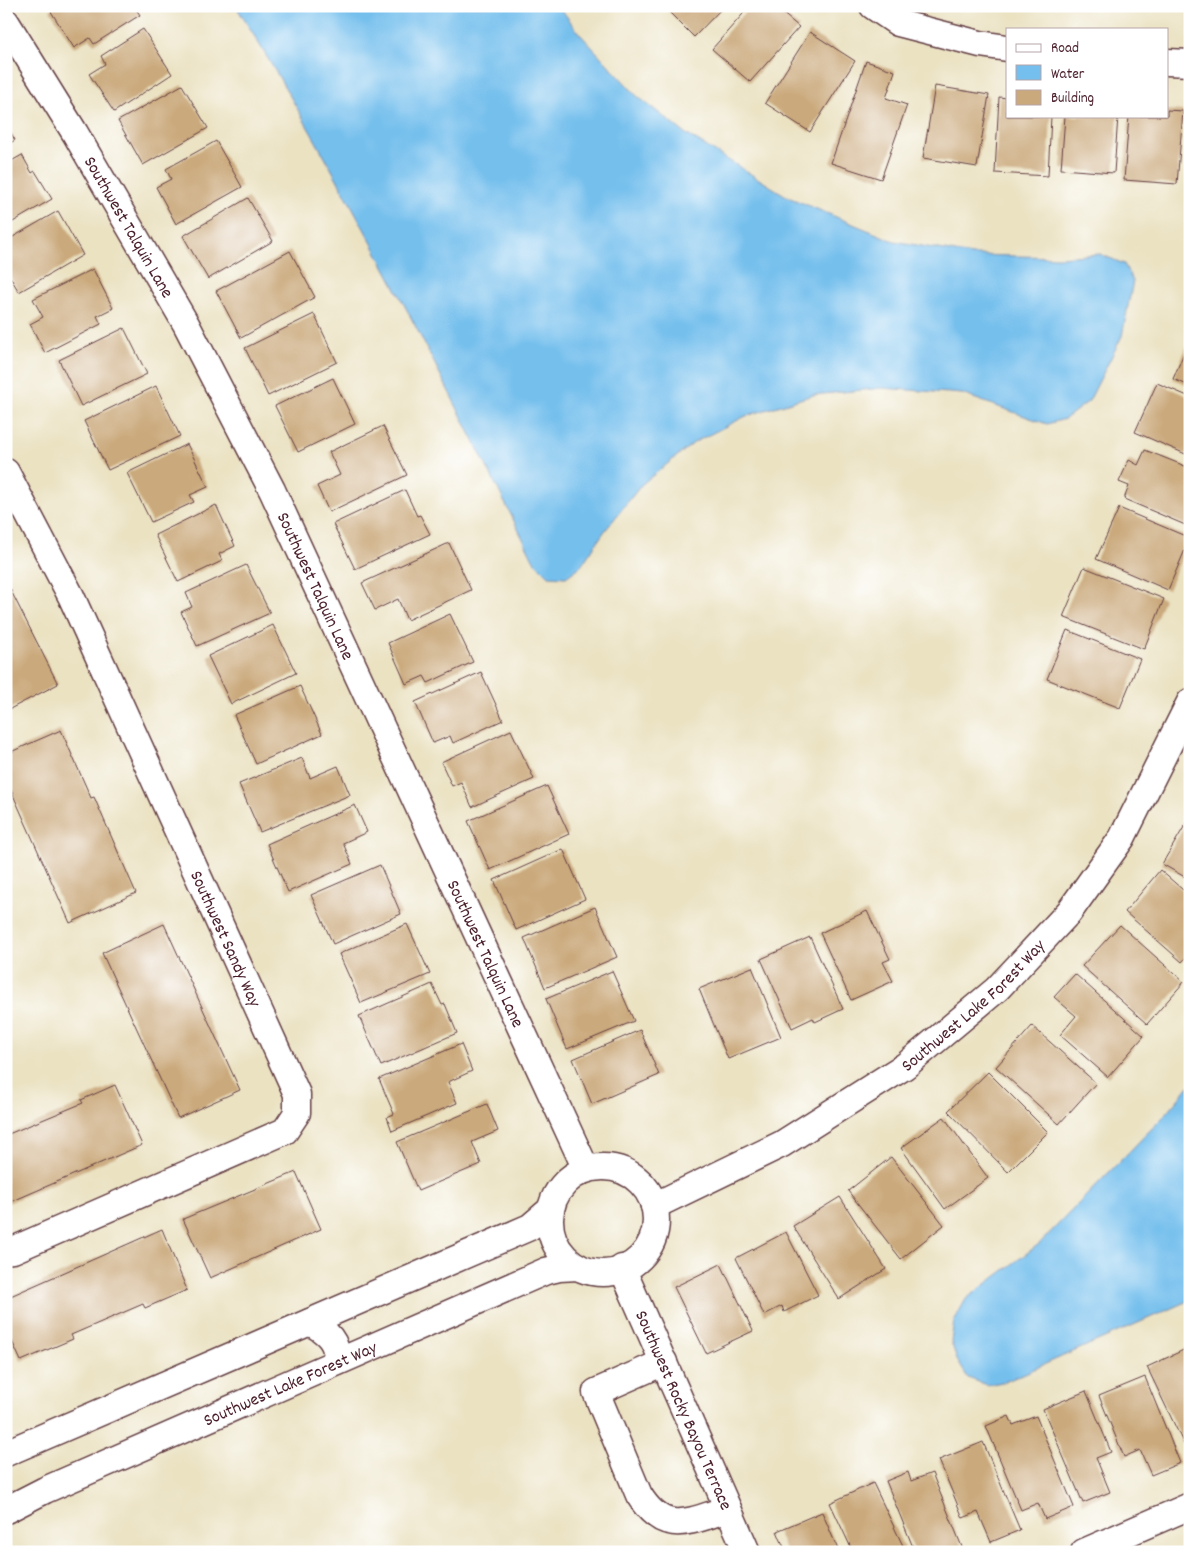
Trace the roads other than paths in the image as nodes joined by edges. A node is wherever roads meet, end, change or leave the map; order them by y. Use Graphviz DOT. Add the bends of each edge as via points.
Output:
graph roads {
  1 [pos="873,6"];
  2 [pos="6,22"];
  3 [pos="1006,48"];
  4 [pos="1168,62"];
  5 [pos="1190,63"];
  6 [pos="6,472"];
  7 [pos="1190,702"];
  8 [pos="586,1169"];
  9 [pos="654,1206"];
  10 [pos="551,1209"];
  11 [pos="6,1251"];
  12 [pos="578,1267"];
  13 [pos="622,1268"];
  14 [pos="310,1322"];
  15 [pos="337,1362"];
  16 [pos="664,1362"];
  17 [pos="6,1453"];
  18 [pos="1190,1506"];
  19 [pos="728,1509"];
  20 [pos="6,1510"];
  21 [pos="747,1552"];
  22 [pos="1084,1552"];
  1 -- 3 [label="street" via="898,23"];
  2 -- 8 [label="street, Southwest Talquin Lane" via="182,316 272,490"];
  4 -- 5 [label="street"];
  6 -- 11 [label="street, Southwest Sandy Way" via="71,596 297,1094 297,1113 286,1131"];
  7 -- 9 [label="street, Southwest Lake Forest Way" via="1122,838 1069,912 997,989 905,1066 782,1144"];
  8 -- 9 [label="street" via="605,1166 628,1173 646,1189"];
  8 -- 10 [label="street" via="570,1178 557,1192"];
  9 -- 13 [label="street" via="654,1234 646,1251 631,1265"];
  10 -- 12 [label="street" via="550,1227 556,1245 567,1260"];
  10 -- 14 [label="street" via="530,1227"];
  12 -- 13 [label="street" via="596,1273"];
  12 -- 15 [label="street, Southwest Lake Forest Way" via="546,1271"];
  13 -- 16 [label="street, Southwest Rocky Bayou Terrace"];
  14 -- 15 [label="street" via="333,1339 338,1352"];
  14 -- 17 [label="street"];
  15 -- 20 [label="street, Southwest Lake Forest Way"];
  16 -- 19 [label="street, Southwest Rocky Bayou Terrace"];
  16 -- 19 [label="street" via="596,1392 638,1495 659,1519 673,1522"];
  18 -- 22 [label="street"];
  19 -- 21 [label="street, Southwest Rocky Bayou Terrace"];
}
